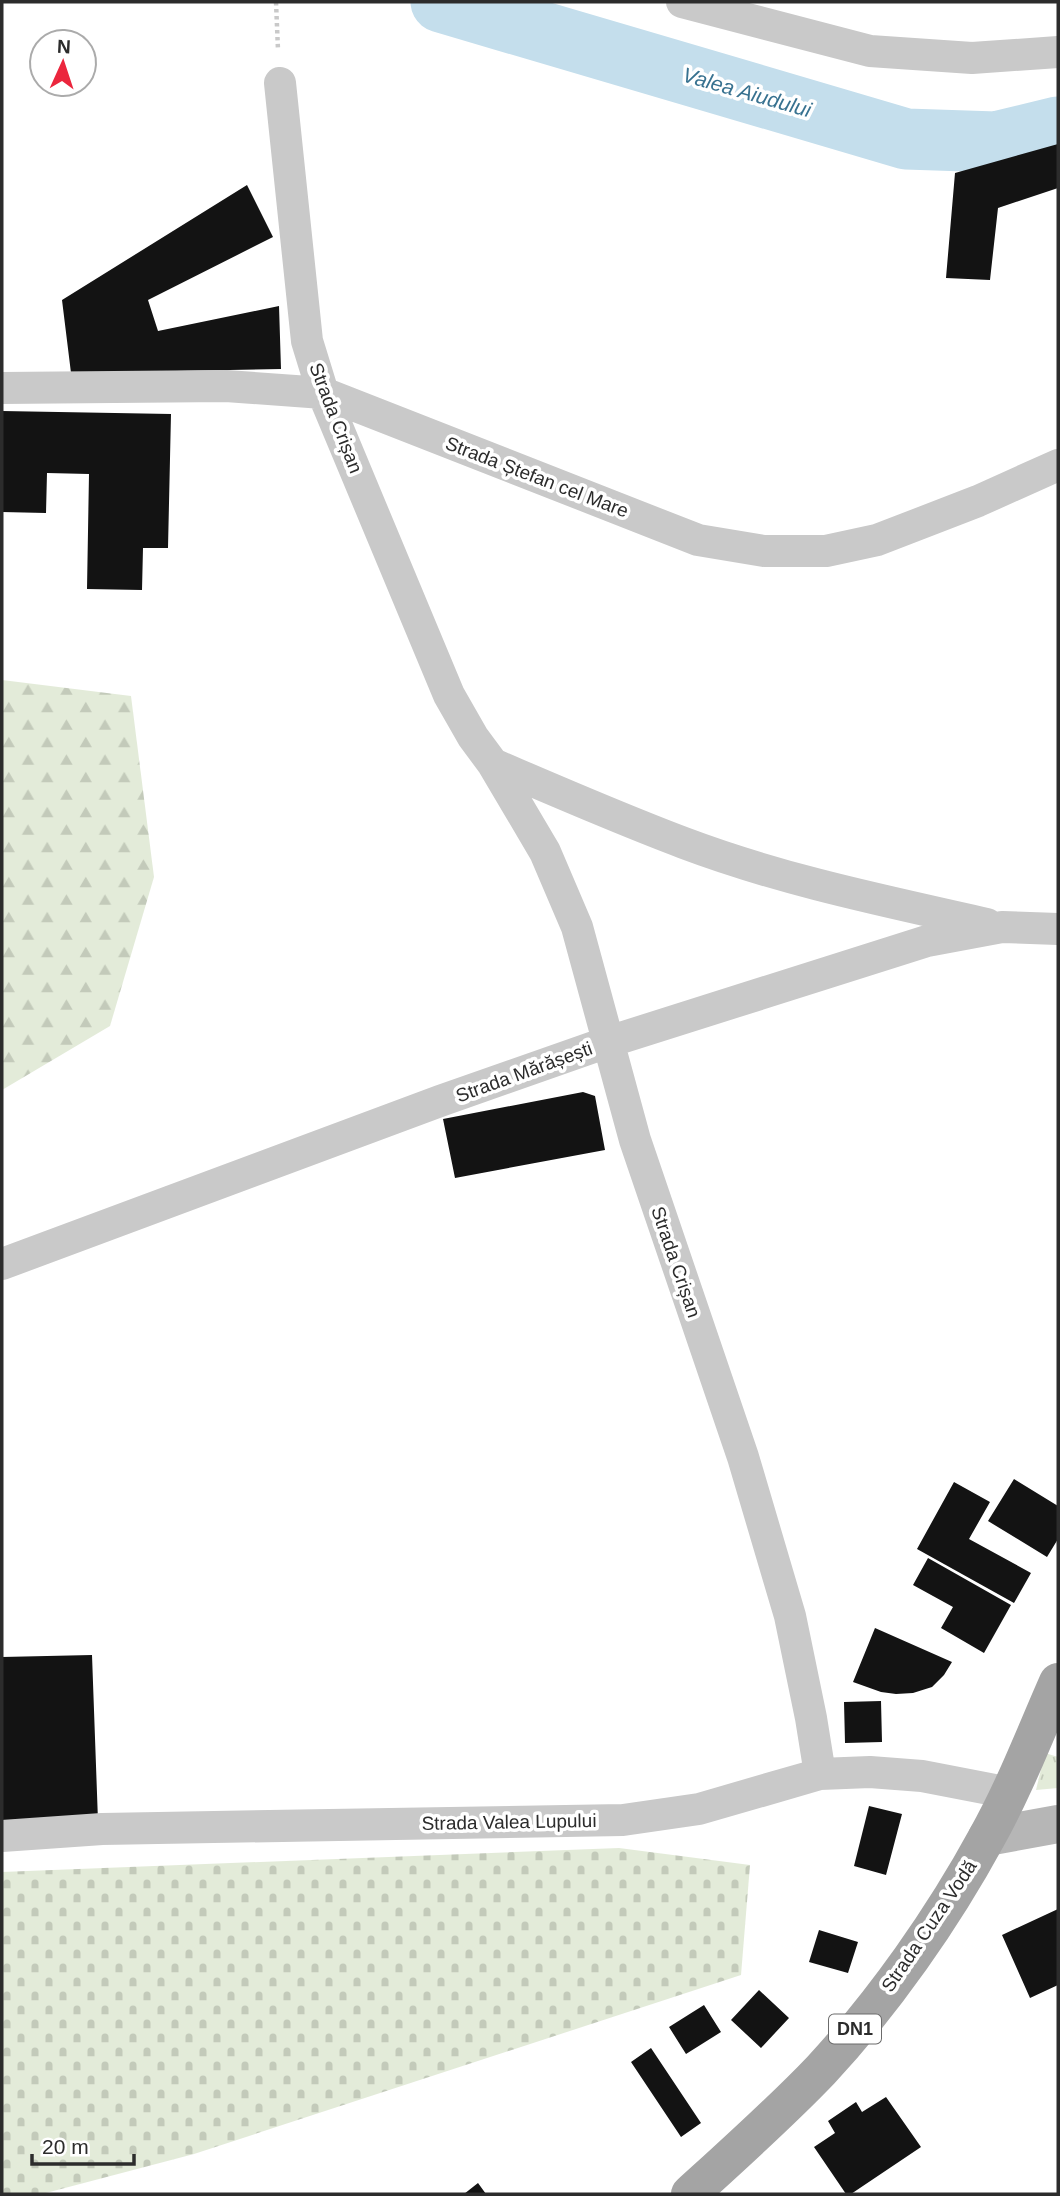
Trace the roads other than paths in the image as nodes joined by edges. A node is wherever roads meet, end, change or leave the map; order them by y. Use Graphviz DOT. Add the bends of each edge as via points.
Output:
graph roads {
  1 [pos="682,2"];
  2 [pos="1058,52"];
  3 [pos="280,83"];
  4 [pos="2,388"];
  5 [pos="323,393"];
  6 [pos="1058,465"];
  7 [pos="493,764"];
  8 [pos="1002,927"];
  9 [pos="1058,929"];
  10 [pos="608,1042"];
  11 [pos="2,1264"];
  12 [pos="1058,1682"];
  13 [pos="1050,1722"];
  14 [pos="820,1774"];
  15 [pos="1010,1793"];
  16 [pos="1058,1824"];
  17 [pos="2,1836"];
  18 [pos="987,1837"];
  19 [pos="690,2194"];
  1 -- 2 [label="street" via="870,51 972,58"];
  3 -- 5 [label="street, Strada Crișan" via="307,341"];
  4 -- 5 [label="street, Strada Ștefan cel Mare" via="226,386"];
  5 -- 6 [label="street, Strada Ștefan cel Mare" via="698,540 764,551 827,551 877,540"];
  5 -- 7 [label="street, Strada Crișan" via="449,695"];
  7 -- 8 [label="street, Strada Crișan" via="686,844 876,899"];
  7 -- 10 [label="street, Strada Crișan" via="545,852 577,927"];
  8 -- 9 [label="street, Strada Mărășești"];
  8 -- 10 [label="street, Strada Mărășești" via="927,941"];
  10 -- 11 [label="street, Strada Mărășești"];
  10 -- 14 [label="street, Strada Crișan" via="635,1140 743,1457 790,1616"];
  12 -- 13 [label="main road, Strada Cuza Vodă / DN1"];
  13 -- 15 [label="main road, Strada Cuza Vodă / DN1"];
  14 -- 15 [label="street, Strada Valea Lupului" via="922,1776"];
  14 -- 17 [label="street, Strada Valea Lupului" via="699,1809 623,1820 102,1829"];
  15 -- 18 [label="main road, Strada Cuza Vodă / DN1"];
  16 -- 18 [label="main road"];
  18 -- 19 [label="main road, Strada Cuza Vodă / DN1" via="922,1942 875,2005 821,2069"];
}
